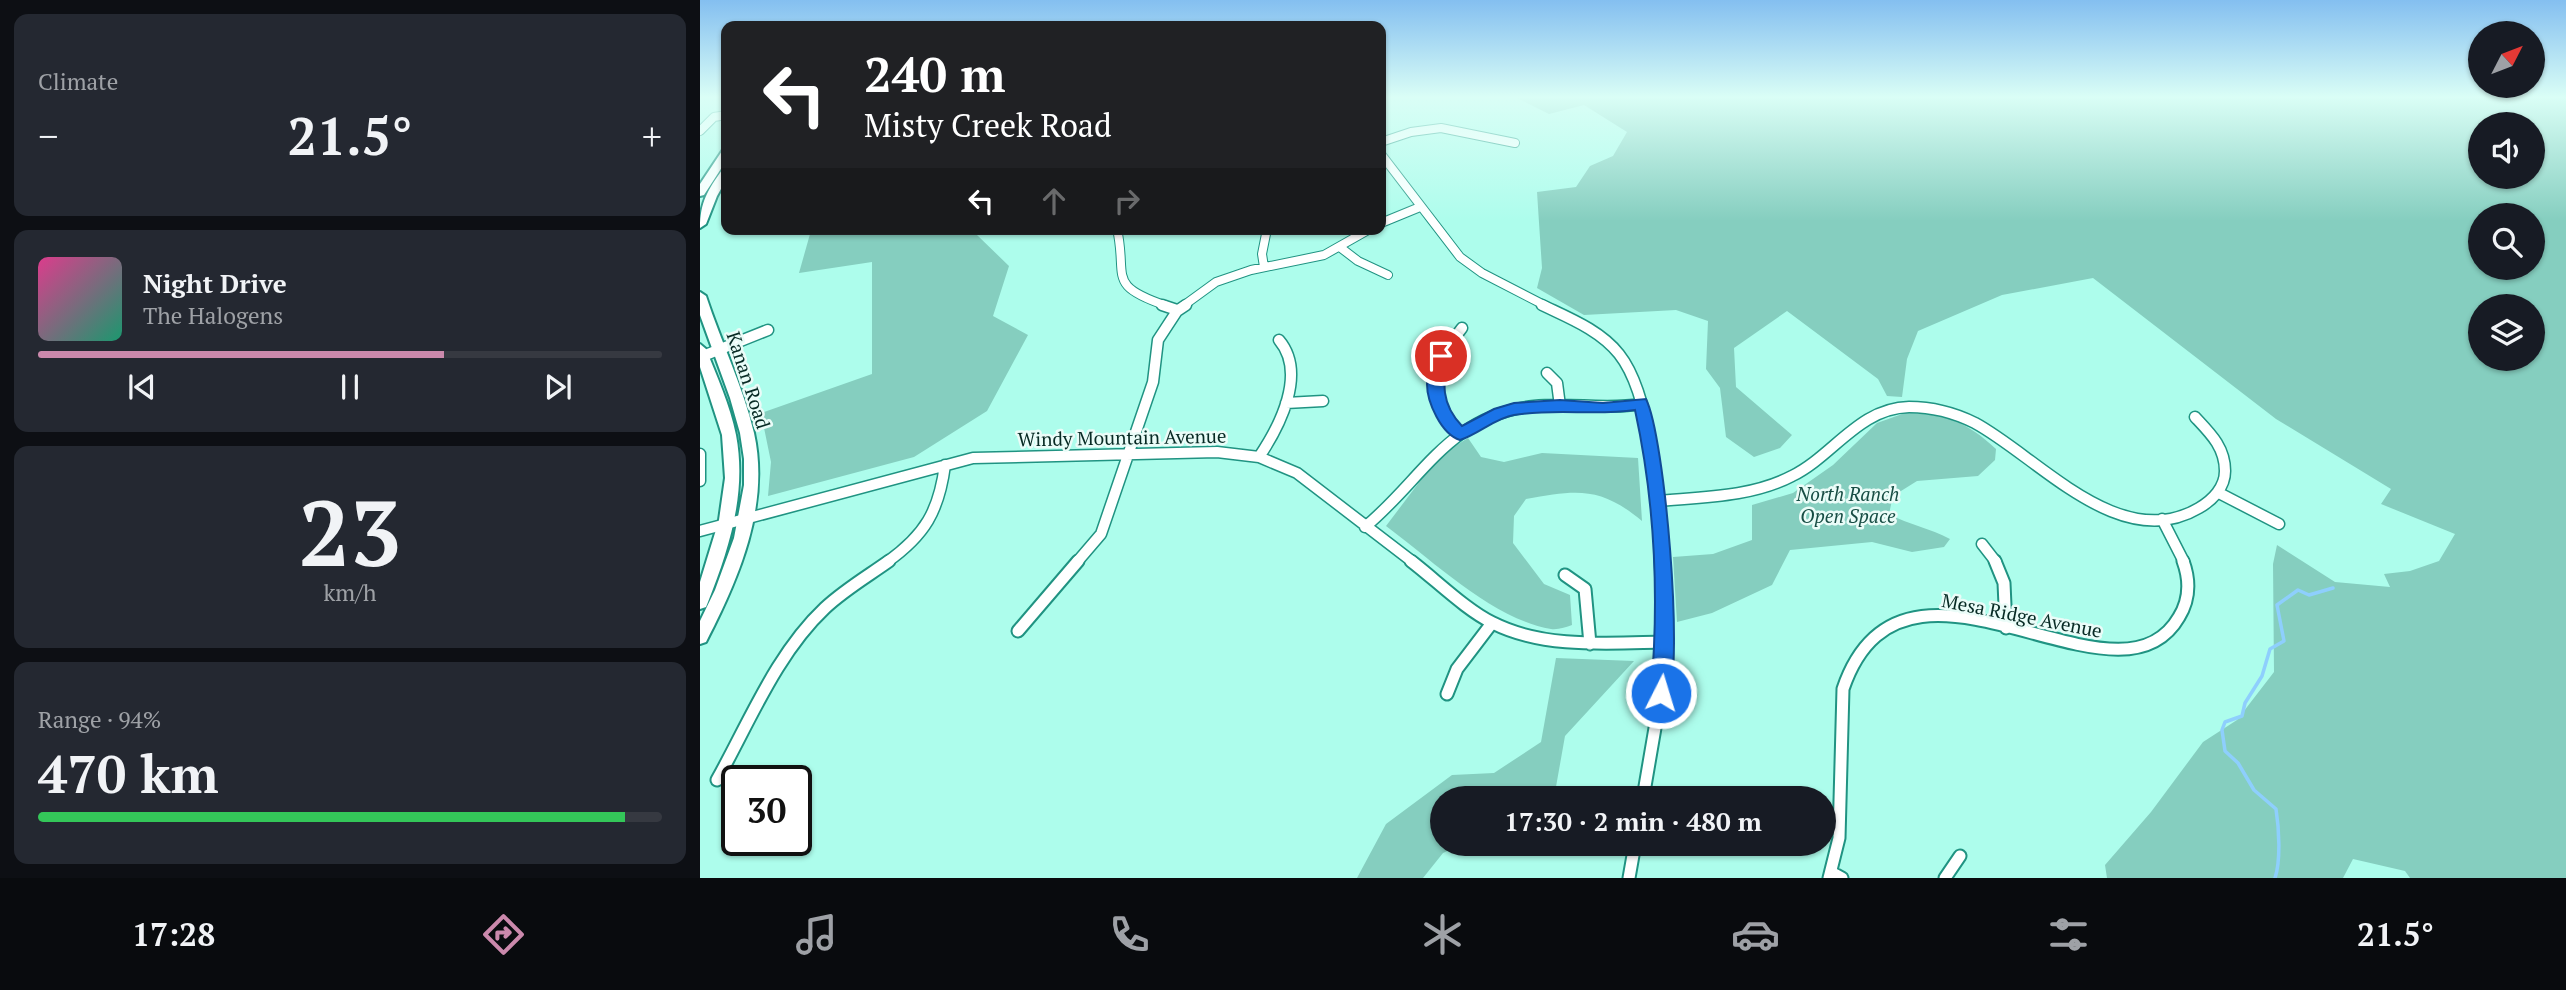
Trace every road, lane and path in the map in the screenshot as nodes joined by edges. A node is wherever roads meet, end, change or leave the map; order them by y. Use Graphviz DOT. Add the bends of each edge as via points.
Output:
graph roads {
  1 [pos="1495,139"];
  2 [pos="1515,143"];
  3 [pos="721,161"];
  4 [pos="1386,162"];
  5 [pos="721,180"];
  6 [pos="700,193"];
  7 [pos="1420,207"];
  8 [pos="1386,221"];
  9 [pos="700,224"];
  10 [pos="1117,235"];
  11 [pos="1266,235"];
  12 [pos="1361,235"];
  13 [pos="1340,248"];
  14 [pos="1264,267"];
  15 [pos="1388,275"];
  16 [pos="700,296"];
  17 [pos="1177,310"];
  18 [pos="1462,328"];
  19 [pos="768,330"];
  20 [pos="1279,340"];
  21 [pos="719,349"];
  22 [pos="701,352"];
  23 [pos="1547,373"];
  24 [pos="1323,401"];
  25 [pos="1286,404"];
  26 [pos="1641,404"];
  27 [pos="1560,406"];
  28 [pos="2195,417"];
  29 [pos="1460,434"];
  30 [pos="700,454"];
  31 [pos="1127,456"];
  32 [pos="1259,457"];
  33 [pos="945,465"];
  34 [pos="700,481"];
  35 [pos="2220,493"];
  36 [pos="1658,501"];
  37 [pos="2162,519"];
  38 [pos="746,520"];
  39 [pos="2278,524"];
  40 [pos="726,526"];
  41 [pos="1366,527"];
  42 [pos="700,531"];
  43 [pos="1982,544"];
  44 [pos="1565,575"];
  45 [pos="700,602"];
  46 [pos="1492,623"];
  47 [pos="2006,628"];
  48 [pos="1018,631"];
  49 [pos="700,637"];
  50 [pos="1665,642"];
  51 [pos="1590,644"];
  52 [pos="1447,694"];
  53 [pos="717,780"];
  54 [pos="1645,786"];
  55 [pos="1633,856"];
  56 [pos="1960,856"];
  57 [pos="1834,876"];
  58 [pos="1629,878"];
  59 [pos="1945,878"];
  1 -- 2 [label="street"];
  3 -- 6 [label="main road"];
  4 -- 7 [label="street"];
  5 -- 9 [label="main road"];
  7 -- 8 [label="street"];
  7 -- 26 [label="street" via="1468,264 1606,340 1628,367"];
  10 -- 17 [label="street" via="1124,282 1147,299"];
  11 -- 14 [label="street"];
  12 -- 13 [label="street"];
  13 -- 14 [label="street" via="1307,260"];
  13 -- 15 [label="street"];
  14 -- 17 [label="street" via="1216,282"];
  16 -- 21 [label="main road, Kanan Road"];
  17 -- 31 [label="street" via="1158,340 1153,382"];
  18 -- 29 [label="street" via="1441,356 1435,382 1440,409"];
  19 -- 21 [label="street"];
  20 -- 25 [label="street" via="1291,359"];
  21 -- 22 [label="street"];
  21 -- 38 [label="main road, Kanan Road" via="748,434 752,474"];
  22 -- 40 [label="main road, Kanan Road" via="729,436 732,479"];
  23 -- 27 [label="street" via="1558,383"];
  24 -- 25 [label="street"];
  25 -- 32 [label="street" via="1279,426"];
  26 -- 27 [label="street" via="1603,409"];
  26 -- 36 [label="street" via="1654,453"];
  27 -- 29 [label="street" via="1499,413"];
  28 -- 35 [label="street" via="2210,429 2224,453 2226,474"];
  29 -- 41 [label="street" via="1417,471"];
  30 -- 34 [label="street"];
  31 -- 32 [label="street, Windy Mountain Avenue" via="1217,452"];
  31 -- 33 [label="street, Windy Mountain Avenue" via="1002,455"];
  31 -- 48 [label="street" via="1101,534"];
  32 -- 41 [label="street, Windy Mountain Avenue" via="1297,474"];
  33 -- 38 [label="street, Windy Mountain Avenue"];
  33 -- 53 [label="street" via="943,493 929,523 902,551 839,595 807,626"];
  35 -- 37 [label="street" via="2195,512"];
  35 -- 39 [label="street"];
  36 -- 37 [label="street" via="1737,493 1774,484 1811,464 1868,418 1893,409 1920,407 1948,411 1977,423 2094,505 2126,516"];
  36 -- 50 [label="street"];
  37 -- 47 [label="street, Mesa Ridge Avenue" via="2183,562 2189,587 2184,612 2165,635 2140,646 2109,649"];
  38 -- 40 [label="street, Windy Mountain Avenue"];
  38 -- 49 [label="main road, Kanan Road" via="721,594"];
  40 -- 42 [label="street, Windy Mountain Avenue"];
  40 -- 45 [label="main road, Kanan Road"];
  41 -- 46 [label="street, Windy Mountain Avenue"];
  43 -- 47 [label="street" via="1997,560 2003,577"];
  44 -- 51 [label="street" via="1585,589"];
  46 -- 51 [label="street, Windy Mountain Avenue" via="1540,640"];
  46 -- 52 [label="street" via="1457,669"];
  47 -- 57 [label="street, Mesa Ridge Avenue" via="1954,617 1918,616 1884,628 1860,649 1843,688"];
  50 -- 51 [label="street, Windy Mountain Avenue"];
  50 -- 54 [label="street"];
  55 -- 58 [label="street"];
  56 -- 59 [label="street"];
}
